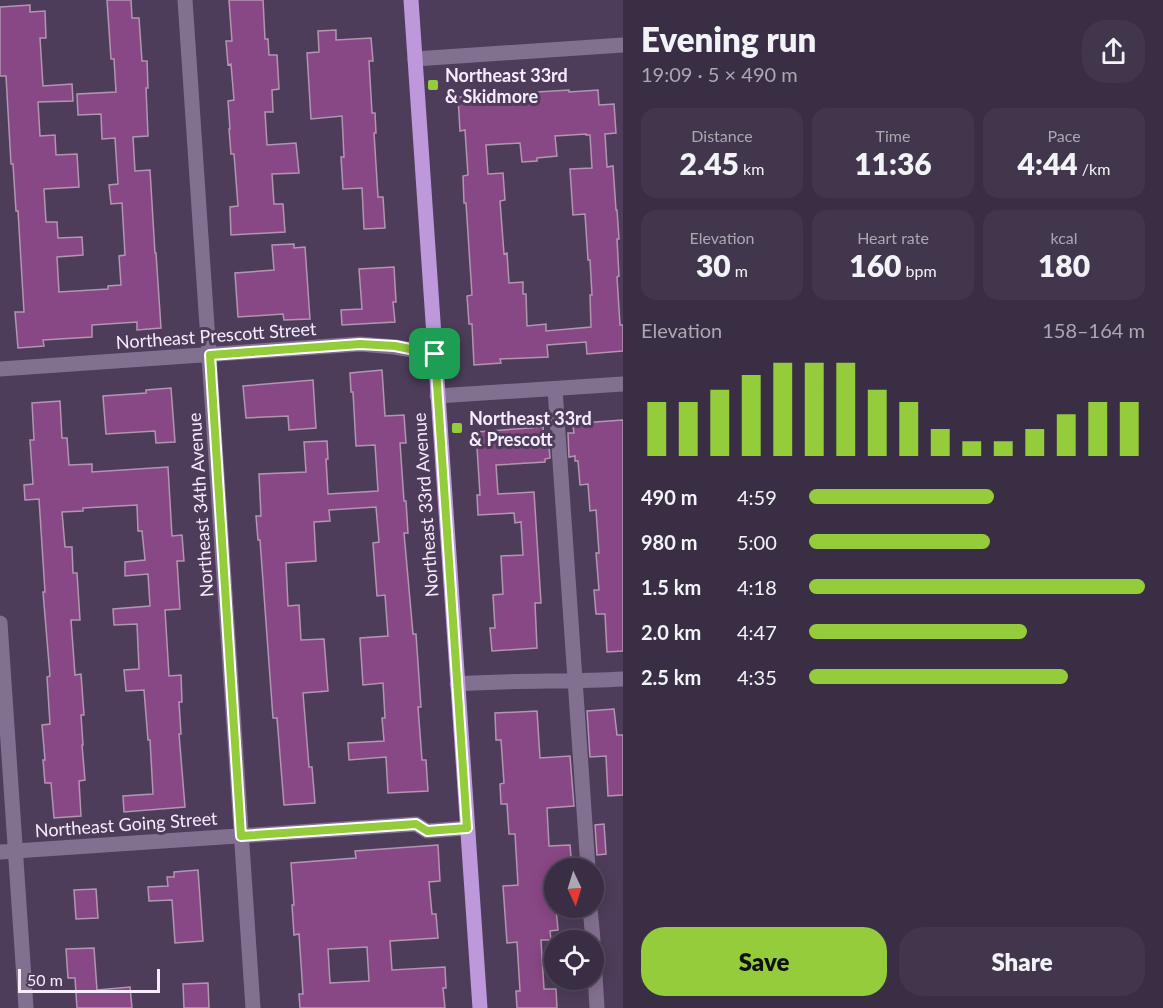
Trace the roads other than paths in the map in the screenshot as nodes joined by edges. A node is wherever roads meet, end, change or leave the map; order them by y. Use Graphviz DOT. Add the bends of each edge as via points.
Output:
graph roads {
  1 [pos="185,0"];
  2 [pos="411,0"];
  3 [pos="623,45"];
  4 [pos="415,58"];
  5 [pos="435,354"];
  6 [pos="210,355"];
  7 [pos="0,369"];
  8 [pos="623,384"];
  9 [pos="555,389"];
  10 [pos="438,396"];
  11 [pos="0,623"];
  12 [pos="623,679"];
  13 [pos="575,681"];
  14 [pos="457,684"];
  15 [pos="467,828"];
  16 [pos="241,836"];
  17 [pos="8,852"];
  18 [pos="587,858"];
  19 [pos="596,990"];
  20 [pos="26,1008"];
  21 [pos="253,1008"];
  22 [pos="480,1008"];
  23 [pos="597,1008"];
  1 -- 6 [label="street, Northeast 34th Avenue"];
  2 -- 4 [label="main road, Northeast 33rd Avenue"];
  3 -- 4 [label="street"];
  4 -- 5 [label="main road, Northeast 33rd Avenue"];
  5 -- 6 [label="street, Northeast Prescott Street" via="360,344"];
  5 -- 10 [label="main road, Northeast 33rd Avenue"];
  6 -- 7 [label="street, Northeast Prescott Street"];
  6 -- 16 [label="street, Northeast 34th Avenue"];
  8 -- 9 [label="street"];
  9 -- 10 [label="street"];
  9 -- 13 [label="street"];
  10 -- 14 [label="main road, Northeast 33rd Avenue"];
  11 -- 17 [label="street"];
  12 -- 13 [label="street"];
  13 -- 14 [label="street"];
  13 -- 18 [label="street"];
  14 -- 15 [label="main road, Northeast 33rd Avenue"];
  15 -- 16 [label="street, Northeast Going Street" via="427,831 416,824"];
  15 -- 22 [label="main road, Northeast 33rd Avenue"];
  16 -- 17 [label="street, Northeast Going Street"];
  16 -- 21 [label="street, Northeast 34th Avenue"];
  17 -- 20 [label="street"];
  19 -- 23 [label="street"];
}
